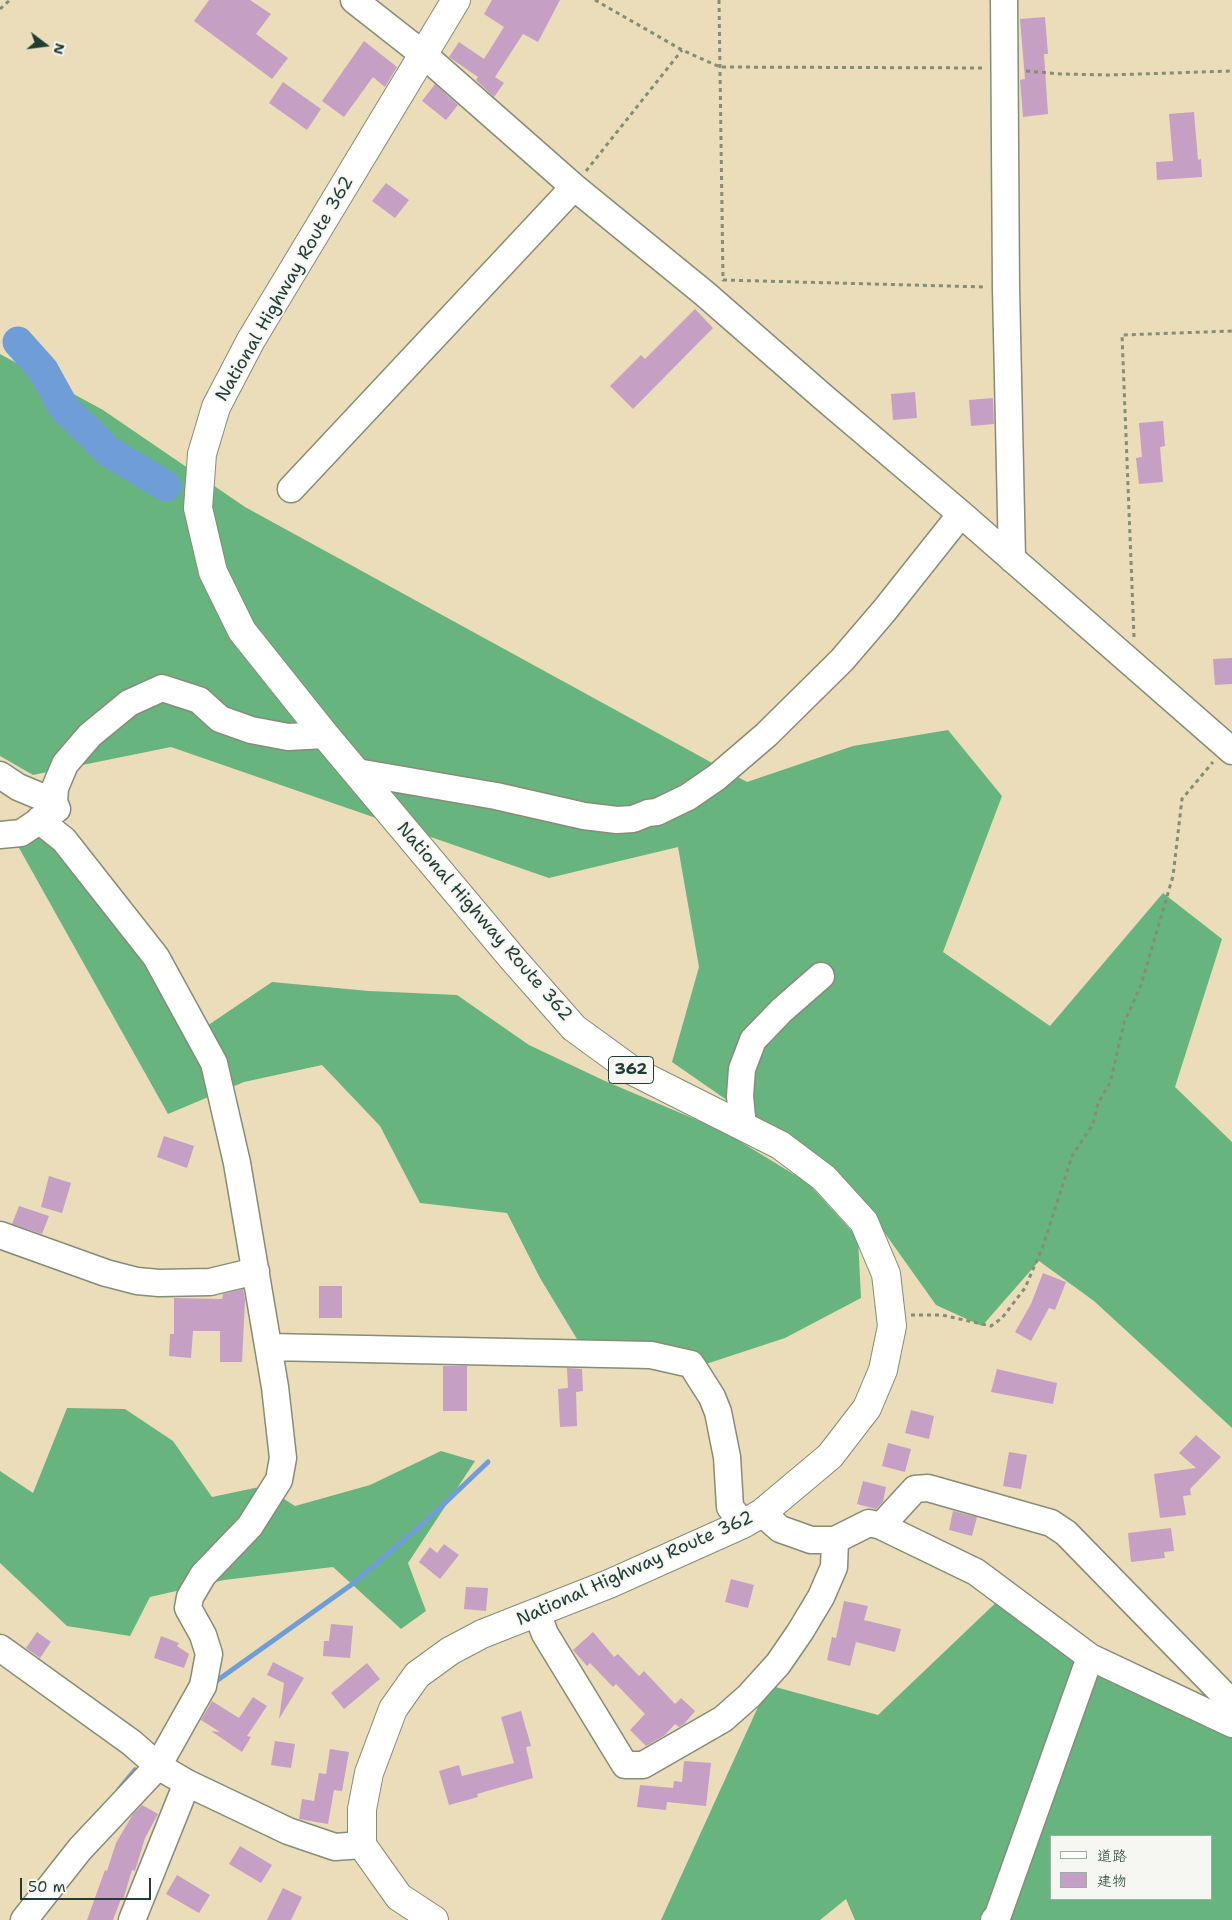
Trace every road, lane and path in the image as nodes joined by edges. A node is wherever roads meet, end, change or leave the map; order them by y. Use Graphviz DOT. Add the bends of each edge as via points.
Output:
graph roads {
  1 [pos="10,0"];
  2 [pos="354,0"];
  3 [pos="456,0"];
  4 [pos="595,0"];
  5 [pos="719,0"];
  6 [pos="1004,0"];
  7 [pos="0,9"];
  8 [pos="682,50"];
  9 [pos="424,55"];
  10 [pos="720,67"];
  11 [pos="1003,68"];
  12 [pos="1232,71"];
  13 [pos="574,187"];
  14 [pos="714,286"];
  15 [pos="1006,288"];
  16 [pos="1232,331"];
  17 [pos="290,489"];
  18 [pos="961,514"];
  19 [pos="1012,558"];
  20 [pos="1135,665"];
  21 [pos="325,735"];
  22 [pos="1229,748"];
  23 [pos="357,772"];
  24 [pos="0,775"];
  25 [pos="47,811"];
  26 [pos="0,835"];
  27 [pos="821,976"];
  28 [pos="743,1128"];
  29 [pos="0,1235"];
  30 [pos="256,1272"];
  31 [pos="890,1315"];
  32 [pos="269,1347"];
  33 [pos="752,1519"];
  34 [pos="881,1526"];
  35 [pos="835,1540"];
  36 [pos="536,1613"];
  37 [pos="0,1648"];
  38 [pos="1090,1657"];
  39 [pos="1232,1703"];
  40 [pos="1232,1724"];
  41 [pos="158,1766"];
  42 [pos="187,1783"];
  43 [pos="362,1845"];
  44 [pos="24,1920"];
  45 [pos="132,1920"];
  46 [pos="434,1920"];
  47 [pos="994,1920"];
  1 -- 7 [label="path"];
  2 -- 9 [label="street"];
  3 -- 9 [label="highway, National Highway Route 362 / 362"];
  4 -- 8 [label="path"];
  5 -- 10 [label="path"];
  6 -- 11 [label="street"];
  8 -- 10 [label="path"];
  8 -- 13 [label="path"];
  9 -- 13 [label="street"];
  9 -- 21 [label="highway, National Highway Route 362 / 362" via="251,340 216,407 202,454 198,508 213,572 242,631"];
  10 -- 11 [label="path"];
  10 -- 14 [label="path"];
  11 -- 12 [label="path" via="1109,75"];
  11 -- 15 [label="street"];
  13 -- 14 [label="street"];
  13 -- 17 [label="street"];
  14 -- 15 [label="path"];
  14 -- 18 [label="street" via="822,396"];
  15 -- 19 [label="street"];
  16 -- 20 [label="path" via="1122,335"];
  18 -- 19 [label="street"];
  18 -- 23 [label="street" via="842,660 766,735 717,777 688,797 657,812 617,820 584,816 496,796"];
  19 -- 20 [label="street"];
  20 -- 22 [label="street"];
  21 -- 23 [label="highway, National Highway Route 362 / 362"];
  21 -- 25 [label="street" via="288,737 251,730 220,719 200,700 162,688 129,703 90,735 65,764"];
  22 -- 31 [label="path" via="1182,799 1173,876 1141,985 1124,1023 1110,1083 1098,1103 1093,1124 1072,1156 1043,1246 1025,1288 1002,1318 991,1326 942,1314"];
  23 -- 28 [label="highway, National Highway Route 362 / 362" via="574,1028 633,1071"];
  24 -- 25 [label="street"];
  25 -- 26 [label="street" via="21,833"];
  25 -- 30 [label="street" via="64,840 156,957 214,1063 237,1163"];
  27 -- 28 [label="street" via="753,1040 742,1069"];
  28 -- 31 [label="highway, National Highway Route 362 / 362" via="780,1145 824,1178 864,1222 886,1274"];
  29 -- 30 [label="street" via="137,1281 210,1282"];
  30 -- 32 [label="street"];
  31 -- 33 [label="highway, National Highway Route 362 / 362" via="892,1326 883,1370 867,1408 830,1456"];
  32 -- 33 [label="street" via="650,1355 691,1364 718,1412 727,1457 730,1507"];
  32 -- 41 [label="street" via="282,1438 279,1480 250,1526 203,1575 190,1597 188,1608 209,1654 203,1686"];
  33 -- 35 [label="street" via="811,1540"];
  33 -- 36 [label="highway, National Highway Route 362 / 362" via="609,1584"];
  34 -- 35 [label="street" via="869,1523"];
  34 -- 38 [label="street" via="976,1572"];
  34 -- 39 [label="street" via="915,1489 928,1488 1051,1523 1066,1533"];
  35 -- 36 [label="street" via="834,1567 821,1597 778,1664 749,1696 723,1718 643,1765 625,1765 545,1634"];
  36 -- 43 [label="highway, National Highway Route 362 / 362" via="482,1634 450,1651 417,1675 393,1709 369,1773 362,1809"];
  37 -- 41 [label="street" via="132,1743"];
  38 -- 40 [label="street"];
  38 -- 47 [label="street"];
  41 -- 42 [label="street"];
  41 -- 44 [label="street" via="80,1849"];
  42 -- 43 [label="street" via="288,1831 335,1847"];
  42 -- 45 [label="street"];
  43 -- 46 [label="highway" via="399,1896"];
}
